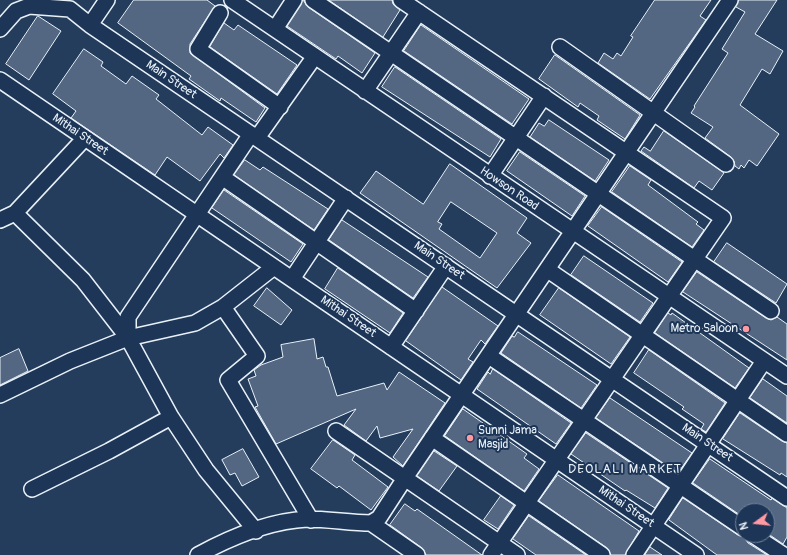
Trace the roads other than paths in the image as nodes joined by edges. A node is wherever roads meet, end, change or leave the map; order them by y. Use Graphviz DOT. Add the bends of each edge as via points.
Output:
graph roads {
  1 [pos="107,0"];
  2 [pos="232,0"];
  3 [pos="294,0"];
  4 [pos="313,0"];
  5 [pos="401,0"];
  6 [pos="730,0"];
  7 [pos="419,12"];
  8 [pos="220,13"];
  9 [pos="90,25"];
  10 [pos="0,29"];
  11 [pos="275,29"];
  12 [pos="560,47"];
  13 [pos="391,53"];
  14 [pos="315,56"];
  15 [pos="0,80"];
  16 [pos="365,91"];
  17 [pos="544,96"];
  18 [pos="280,107"];
  19 [pos="653,114"];
  20 [pos="254,136"];
  21 [pos="85,138"];
  22 [pos="516,138"];
  23 [pos="627,153"];
  24 [pos="726,164"];
  25 [pos="490,176"];
  26 [pos="222,177"];
  27 [pos="598,194"];
  28 [pos="346,198"];
  29 [pos="15,213"];
  30 [pos="198,214"];
  31 [pos="0,220"];
  32 [pos="573,232"];
  33 [pos="316,242"];
  34 [pos="694,259"];
  35 [pos="446,266"];
  36 [pos="274,267"];
  37 [pos="548,270"];
  38 [pos="292,279"];
  39 [pos="668,297"];
  40 [pos="223,307"];
  41 [pos="416,311"];
  42 [pos="771,311"];
  43 [pos="517,314"];
  44 [pos="642,336"];
  45 [pos="128,338"];
  46 [pos="391,347"];
  47 [pos="489,356"];
  48 [pos="764,360"];
  49 [pos="787,376"];
  50 [pos="612,379"];
  51 [pos="0,395"];
  52 [pos="462,395"];
  53 [pos="737,401"];
  54 [pos="171,417"];
  55 [pos="584,420"];
  56 [pos="336,431"];
  57 [pos="787,434"];
  58 [pos="432,438"];
  59 [pos="708,444"];
  60 [pos="556,460"];
  61 [pos="405,478"];
  62 [pos="681,486"];
  63 [pos="32,489"];
  64 [pos="787,498"];
  65 [pos="526,504"];
  66 [pos="311,520"];
  67 [pos="371,523"];
  68 [pos="735,523"];
  69 [pos="654,526"];
  70 [pos="256,531"];
  71 [pos="767,543"];
  72 [pos="495,549"];
  73 [pos="783,552"];
  74 [pos="198,555"];
  75 [pos="417,555"];
  76 [pos="517,555"];
  77 [pos="602,555"];
  78 [pos="634,555"];
  79 [pos="696,555"];
  1 -- 9 [label="street"];
  2 -- 11 [label="street, Howson Road"];
  3 -- 11 [label="street"];
  4 -- 13 [label="street"];
  5 -- 7 [label="street"];
  6 -- 19 [label="street"];
  7 -- 13 [label="street"];
  7 -- 17 [label="street"];
  8 -- 18 [label="street" via="198,48"];
  9 -- 10 [label="street, Main Street" via="70,9 29,6 16,11"];
  9 -- 20 [label="street, Main Street"];
  11 -- 14 [label="street, Howson Road"];
  12 -- 19 [label="street"];
  13 -- 16 [label="street"];
  13 -- 22 [label="street"];
  14 -- 16 [label="street, Howson Road"];
  14 -- 18 [label="street"];
  15 -- 21 [label="street, Mithai Street"];
  16 -- 25 [label="street, Howson Road"];
  17 -- 22 [label="street"];
  17 -- 23 [label="street"];
  18 -- 20 [label="street"];
  19 -- 23 [label="street"];
  19 -- 24 [label="street"];
  20 -- 26 [label="street"];
  20 -- 28 [label="street, Main Street"];
  21 -- 29 [label="street"];
  21 -- 30 [label="street, Mithai Street"];
  22 -- 25 [label="street"];
  22 -- 27 [label="street"];
  23 -- 27 [label="street"];
  23 -- 34 [label="street" via="723,218"];
  25 -- 32 [label="street, Howson Road"];
  26 -- 30 [label="street"];
  26 -- 33 [label="street"];
  27 -- 32 [label="street"];
  27 -- 34 [label="street"];
  28 -- 33 [label="street"];
  28 -- 35 [label="street, Main Street"];
  29 -- 31 [label="street"];
  29 -- 45 [label="street" via="83,280"];
  30 -- 36 [label="street, Mithai Street"];
  30 -- 45 [label="street" via="128,317"];
  32 -- 37 [label="street"];
  32 -- 39 [label="street, Howson Road"];
  33 -- 38 [label="street"];
  33 -- 41 [label="street"];
  34 -- 39 [label="street"];
  34 -- 42 [label="street"];
  35 -- 41 [label="street"];
  35 -- 43 [label="street, Main Street"];
  36 -- 38 [label="street, Mithai Street"];
  36 -- 40 [label="street"];
  37 -- 43 [label="street"];
  37 -- 44 [label="street"];
  38 -- 46 [label="street, Mithai Street"];
  39 -- 44 [label="street"];
  39 -- 48 [label="street, Howson Road"];
  40 -- 45 [label="street" via="195,323"];
  40 -- 66 [label="street" via="257,356 228,380"];
  41 -- 46 [label="street"];
  43 -- 47 [label="street"];
  43 -- 50 [label="street, Main Street"];
  44 -- 50 [label="street"];
  44 -- 53 [label="street"];
  45 -- 51 [label="street" via="70,361"];
  45 -- 54 [label="street"];
  46 -- 52 [label="street, Mithai Street"];
  47 -- 52 [label="street"];
  47 -- 55 [label="street"];
  48 -- 49 [label="street, Howson Road"];
  48 -- 53 [label="street"];
  50 -- 55 [label="street"];
  50 -- 59 [label="street, Main Street"];
  52 -- 58 [label="street"];
  52 -- 60 [label="street, Mithai Street"];
  53 -- 57 [label="street"];
  53 -- 59 [label="street"];
  54 -- 63 [label="street"];
  54 -- 70 [label="street" via="206,470"];
  55 -- 60 [label="street"];
  55 -- 62 [label="street"];
  56 -- 61 [label="street"];
  58 -- 61 [label="street"];
  58 -- 65 [label="street"];
  59 -- 62 [label="street"];
  59 -- 64 [label="street, Main Street"];
  60 -- 65 [label="street"];
  60 -- 69 [label="street, Mithai Street"];
  61 -- 67 [label="street" via="379,518"];
  61 -- 72 [label="street"];
  62 -- 68 [label="street"];
  62 -- 69 [label="street"];
  65 -- 72 [label="street"];
  65 -- 77 [label="street"];
  66 -- 67 [label="street"];
  66 -- 70 [label="street" via="270,526"];
  67 -- 75 [label="street"];
  69 -- 78 [label="street"];
  69 -- 79 [label="street, Mithai Street"];
  70 -- 74 [label="street" via="224,541"];
  71 -- 73 [label="street"];
  72 -- 76 [label="street"];
}
